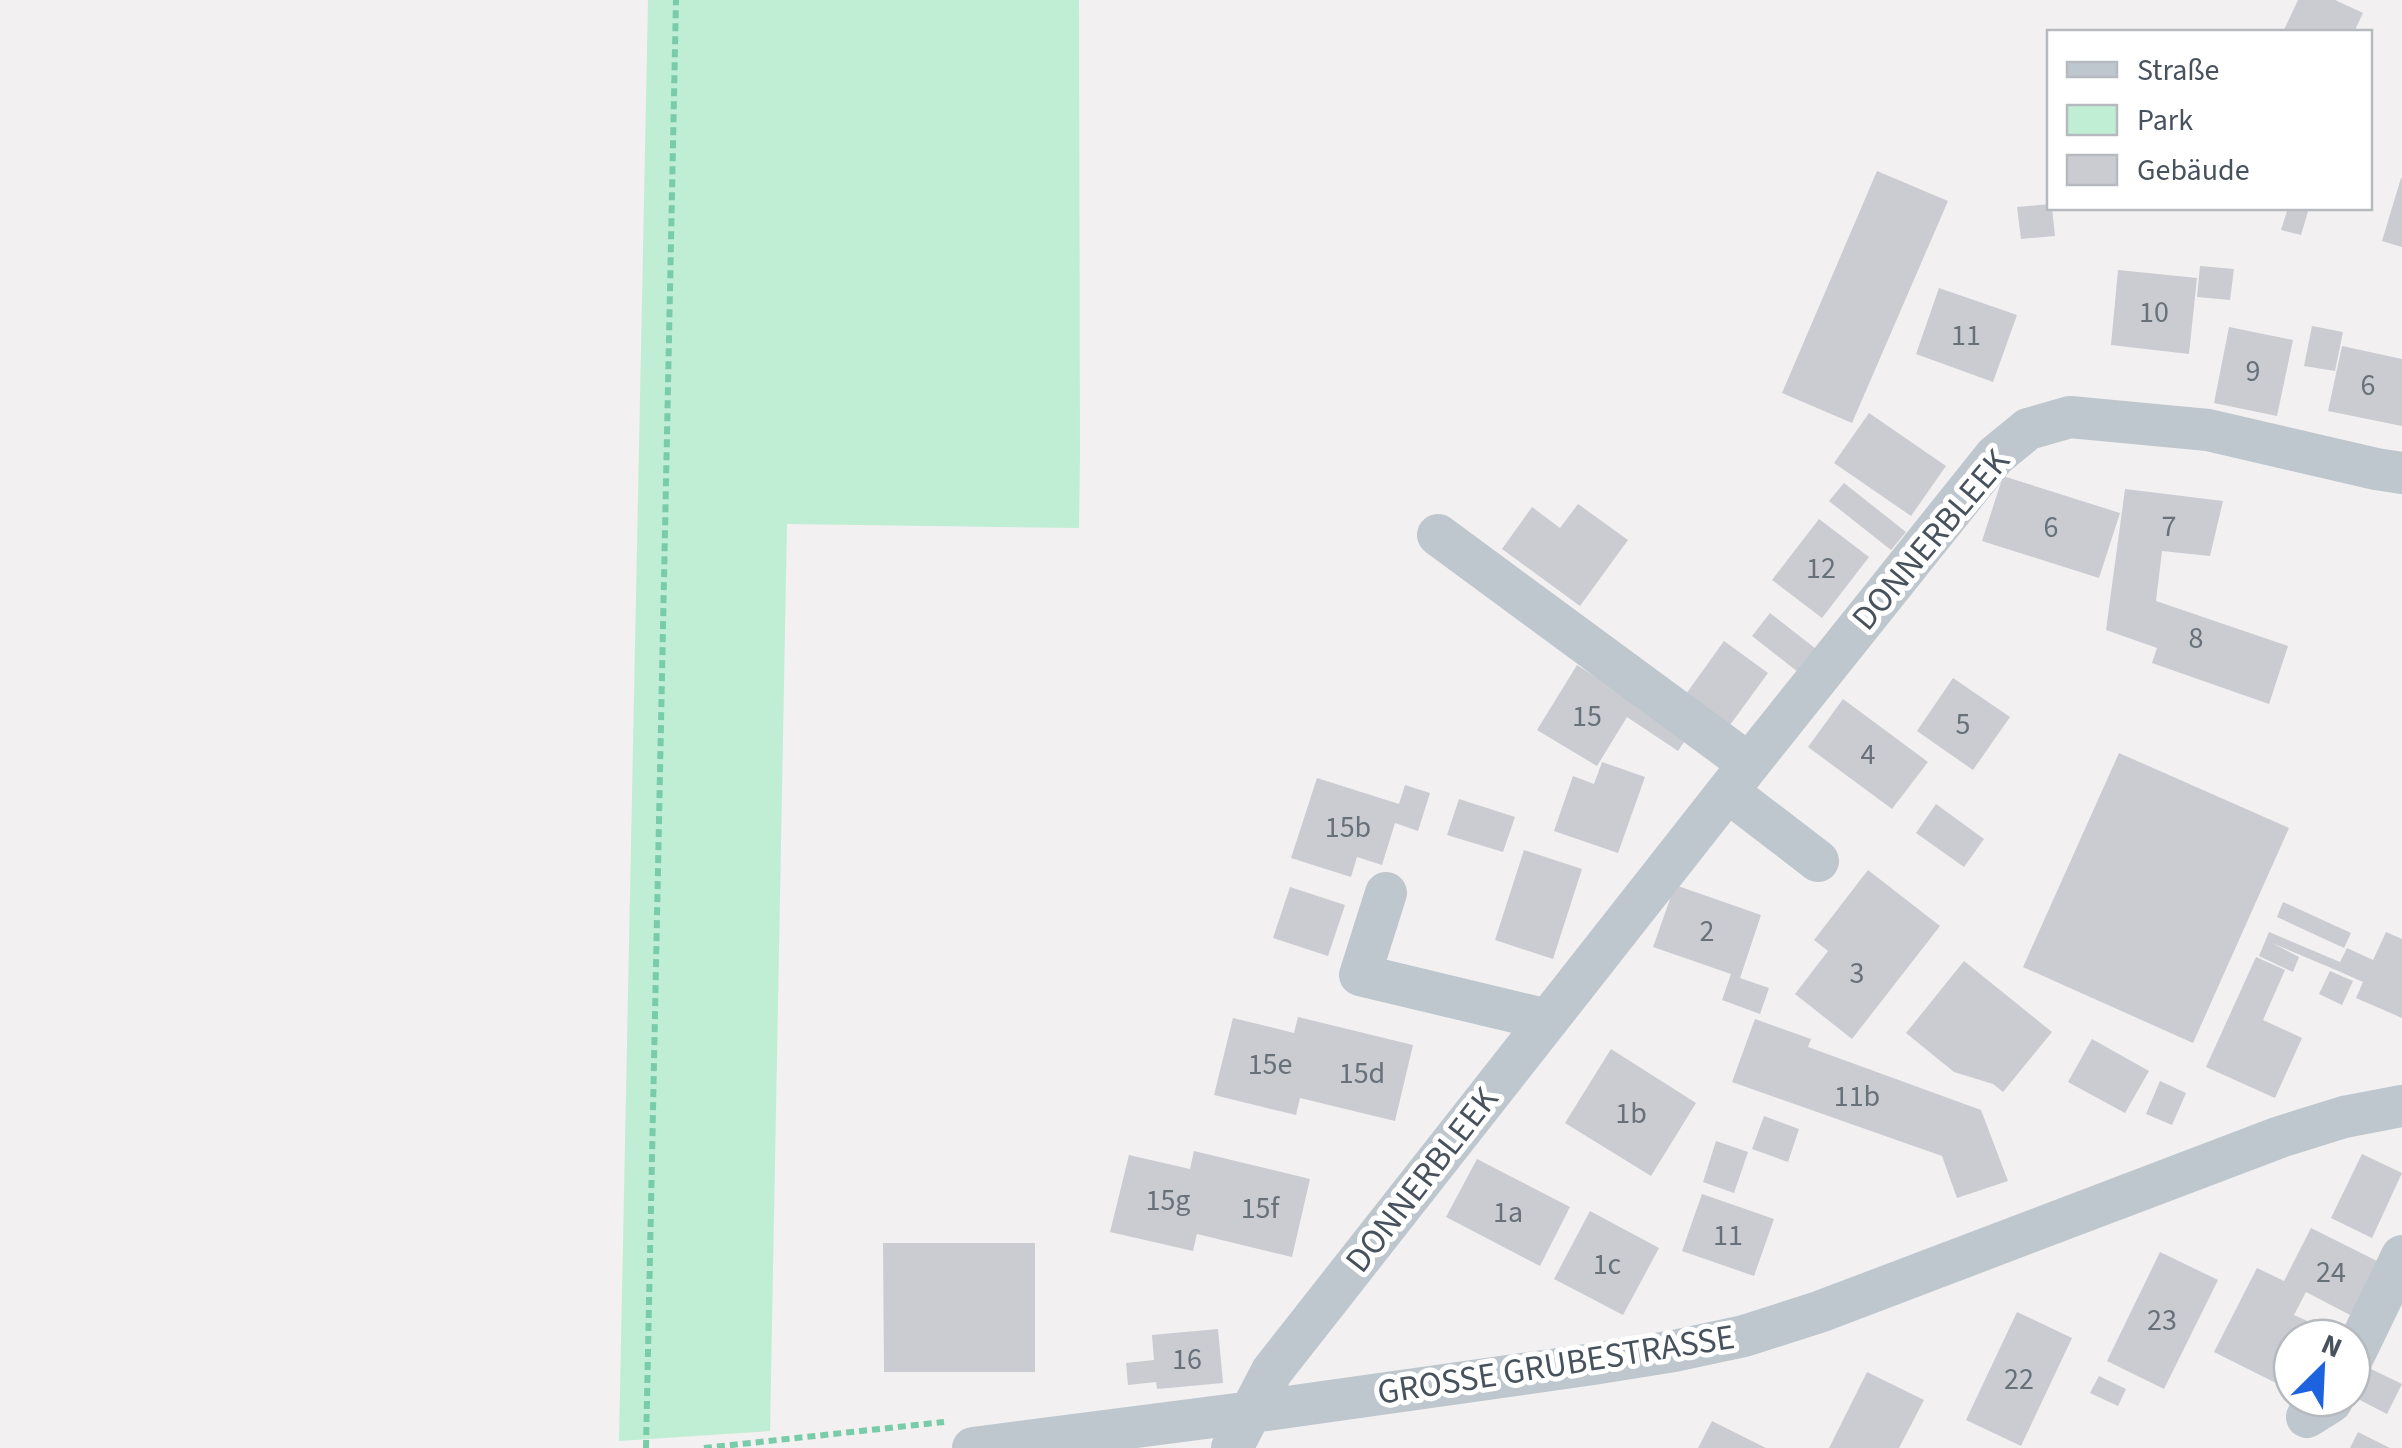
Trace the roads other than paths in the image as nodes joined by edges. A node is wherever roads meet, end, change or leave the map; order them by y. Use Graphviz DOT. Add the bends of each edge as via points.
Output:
graph roads {
  1 [pos="2402,473"];
  2 [pos="1438,535"];
  3 [pos="1738,778"];
  4 [pos="1818,862"];
  5 [pos="1386,893"];
  6 [pos="1548,1020"];
  7 [pos="2402,1106"];
  8 [pos="2402,1256"];
  9 [pos="2372,1318"];
  10 [pos="1242,1430"];
  11 [pos="973,1448"];
  1 -- 3 [label="street, DONNERBLEEK" via="2208,430 2070,417 2028,430 1995,456"];
  2 -- 3 [label="street"];
  3 -- 4 [label="street"];
  3 -- 6 [label="street, DONNERBLEEK"];
  5 -- 6 [label="street" via="1360,975"];
  6 -- 10 [label="street, DONNERBLEEK" via="1272,1371"];
  7 -- 10 [label="street, GROSSE GRUBESTRASSE" via="2280,1137 1744,1336"];
  8 -- 9 [label="street"];
  10 -- 11 [label="street, GROSSE GRUBESTRASSE"];
}
